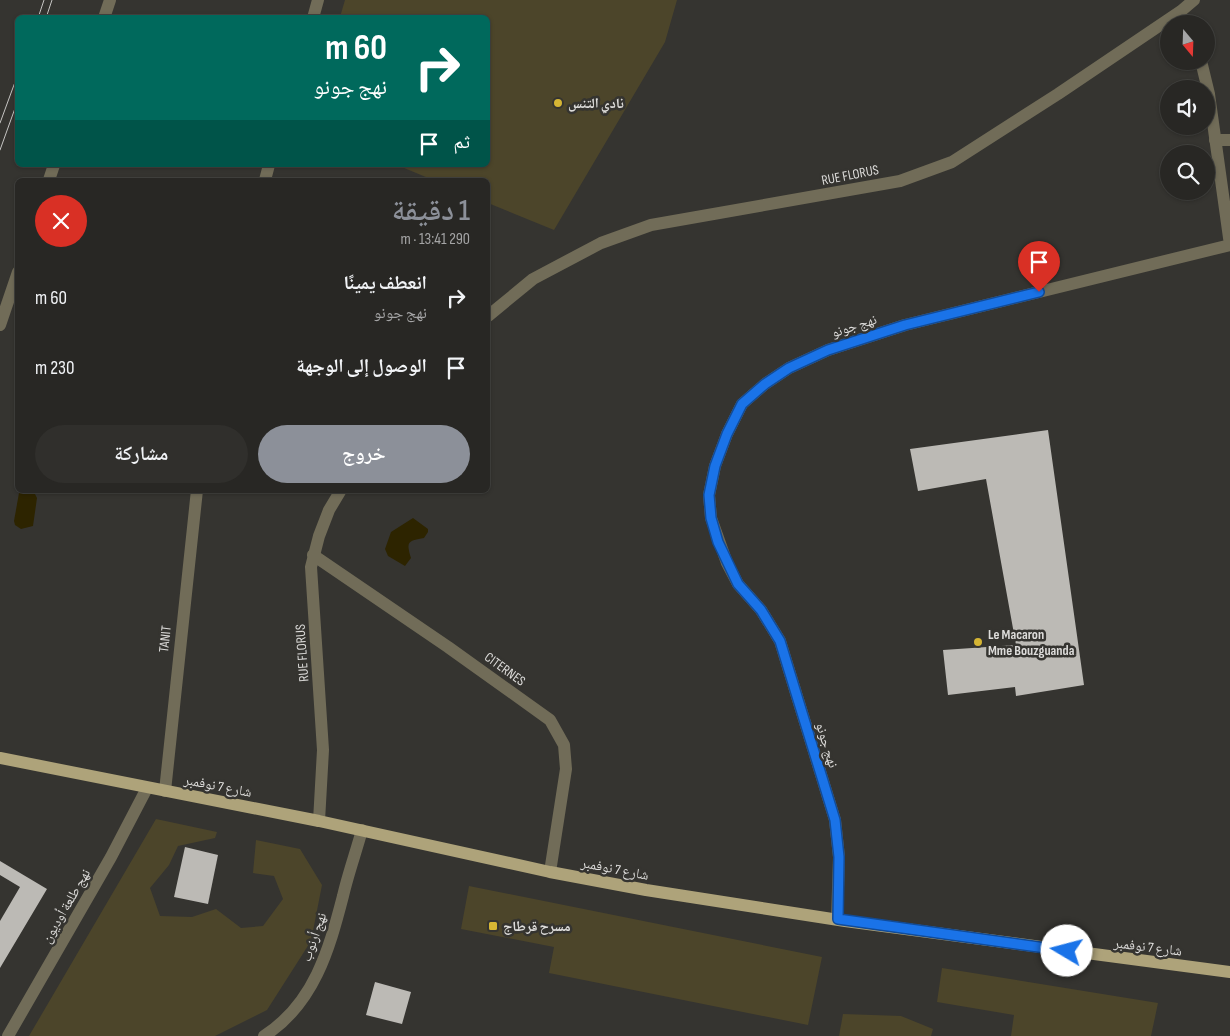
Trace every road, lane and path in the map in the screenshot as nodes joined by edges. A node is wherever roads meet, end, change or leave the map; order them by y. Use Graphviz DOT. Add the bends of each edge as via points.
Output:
graph roads {
  1 [pos="110,0"];
  2 [pos="318,0"];
  3 [pos="1194,0"];
  4 [pos="1181,11"];
  5 [pos="105,15"];
  6 [pos="314,15"];
  7 [pos="1183,15"];
  8 [pos="1203,70"];
  9 [pos="1215,140"];
  10 [pos="1230,140"];
  11 [pos="1230,245"];
  12 [pos="15,281"];
  13 [pos="490,314"];
  14 [pos="0,325"];
  15 [pos="197,493"];
  16 [pos="339,493"];
  17 [pos="313,554"];
  18 [pos="0,758"];
  19 [pos="147,788"];
  20 [pos="165,790"];
  21 [pos="319,820"];
  22 [pos="362,830"];
  23 [pos="550,872"];
  24 [pos="838,919"];
  25 [pos="1230,972"];
  26 [pos="280,1032"];
  27 [pos="8,1036"];
  28 [pos="264,1036"];
  1 -- 5 [label="street"];
  2 -- 6 [label="street"];
  3 -- 4 [label="street, RUE FLORUS"];
  4 -- 7 [label="street"];
  4 -- 13 [label="street, RUE FLORUS" via="952,162 900,181 651,225 601,243 533,278"];
  8 -- 9 [label="street"];
  9 -- 10 [label="street"];
  9 -- 11 [label="street"];
  11 -- 24 [label="street, نهج جونو" via="905,325 828,350 789,368 742,404 715,466 709,495 711,518 730,570 780,641 835,820 839,857"];
  12 -- 14 [label="street"];
  15 -- 20 [label="street, TANIT"];
  16 -- 17 [label="street, RUE FLORUS"];
  17 -- 21 [label="street, RUE FLORUS" via="311,567 323,750"];
  17 -- 23 [label="street, CITERNES" via="550,720 564,745 566,769"];
  18 -- 19 [label="main road, شارع 7 نوفمبر"];
  19 -- 20 [label="main road, شارع 7 نوفمبر"];
  19 -- 27 [label="street, نهج طلعة أوديون"];
  20 -- 21 [label="main road, شارع 7 نوفمبر"];
  21 -- 22 [label="main road, شارع 7 نوفمبر"];
  22 -- 23 [label="main road, شارع 7 نوفمبر"];
  22 -- 26 [label="street, نهج أرنوب" via="334,934 302,1002"];
  23 -- 24 [label="main road, شارع 7 نوفمبر"];
  24 -- 25 [label="main road, شارع 7 نوفمبر"];
  26 -- 28 [label="street, نهج أرنوب"];
}
